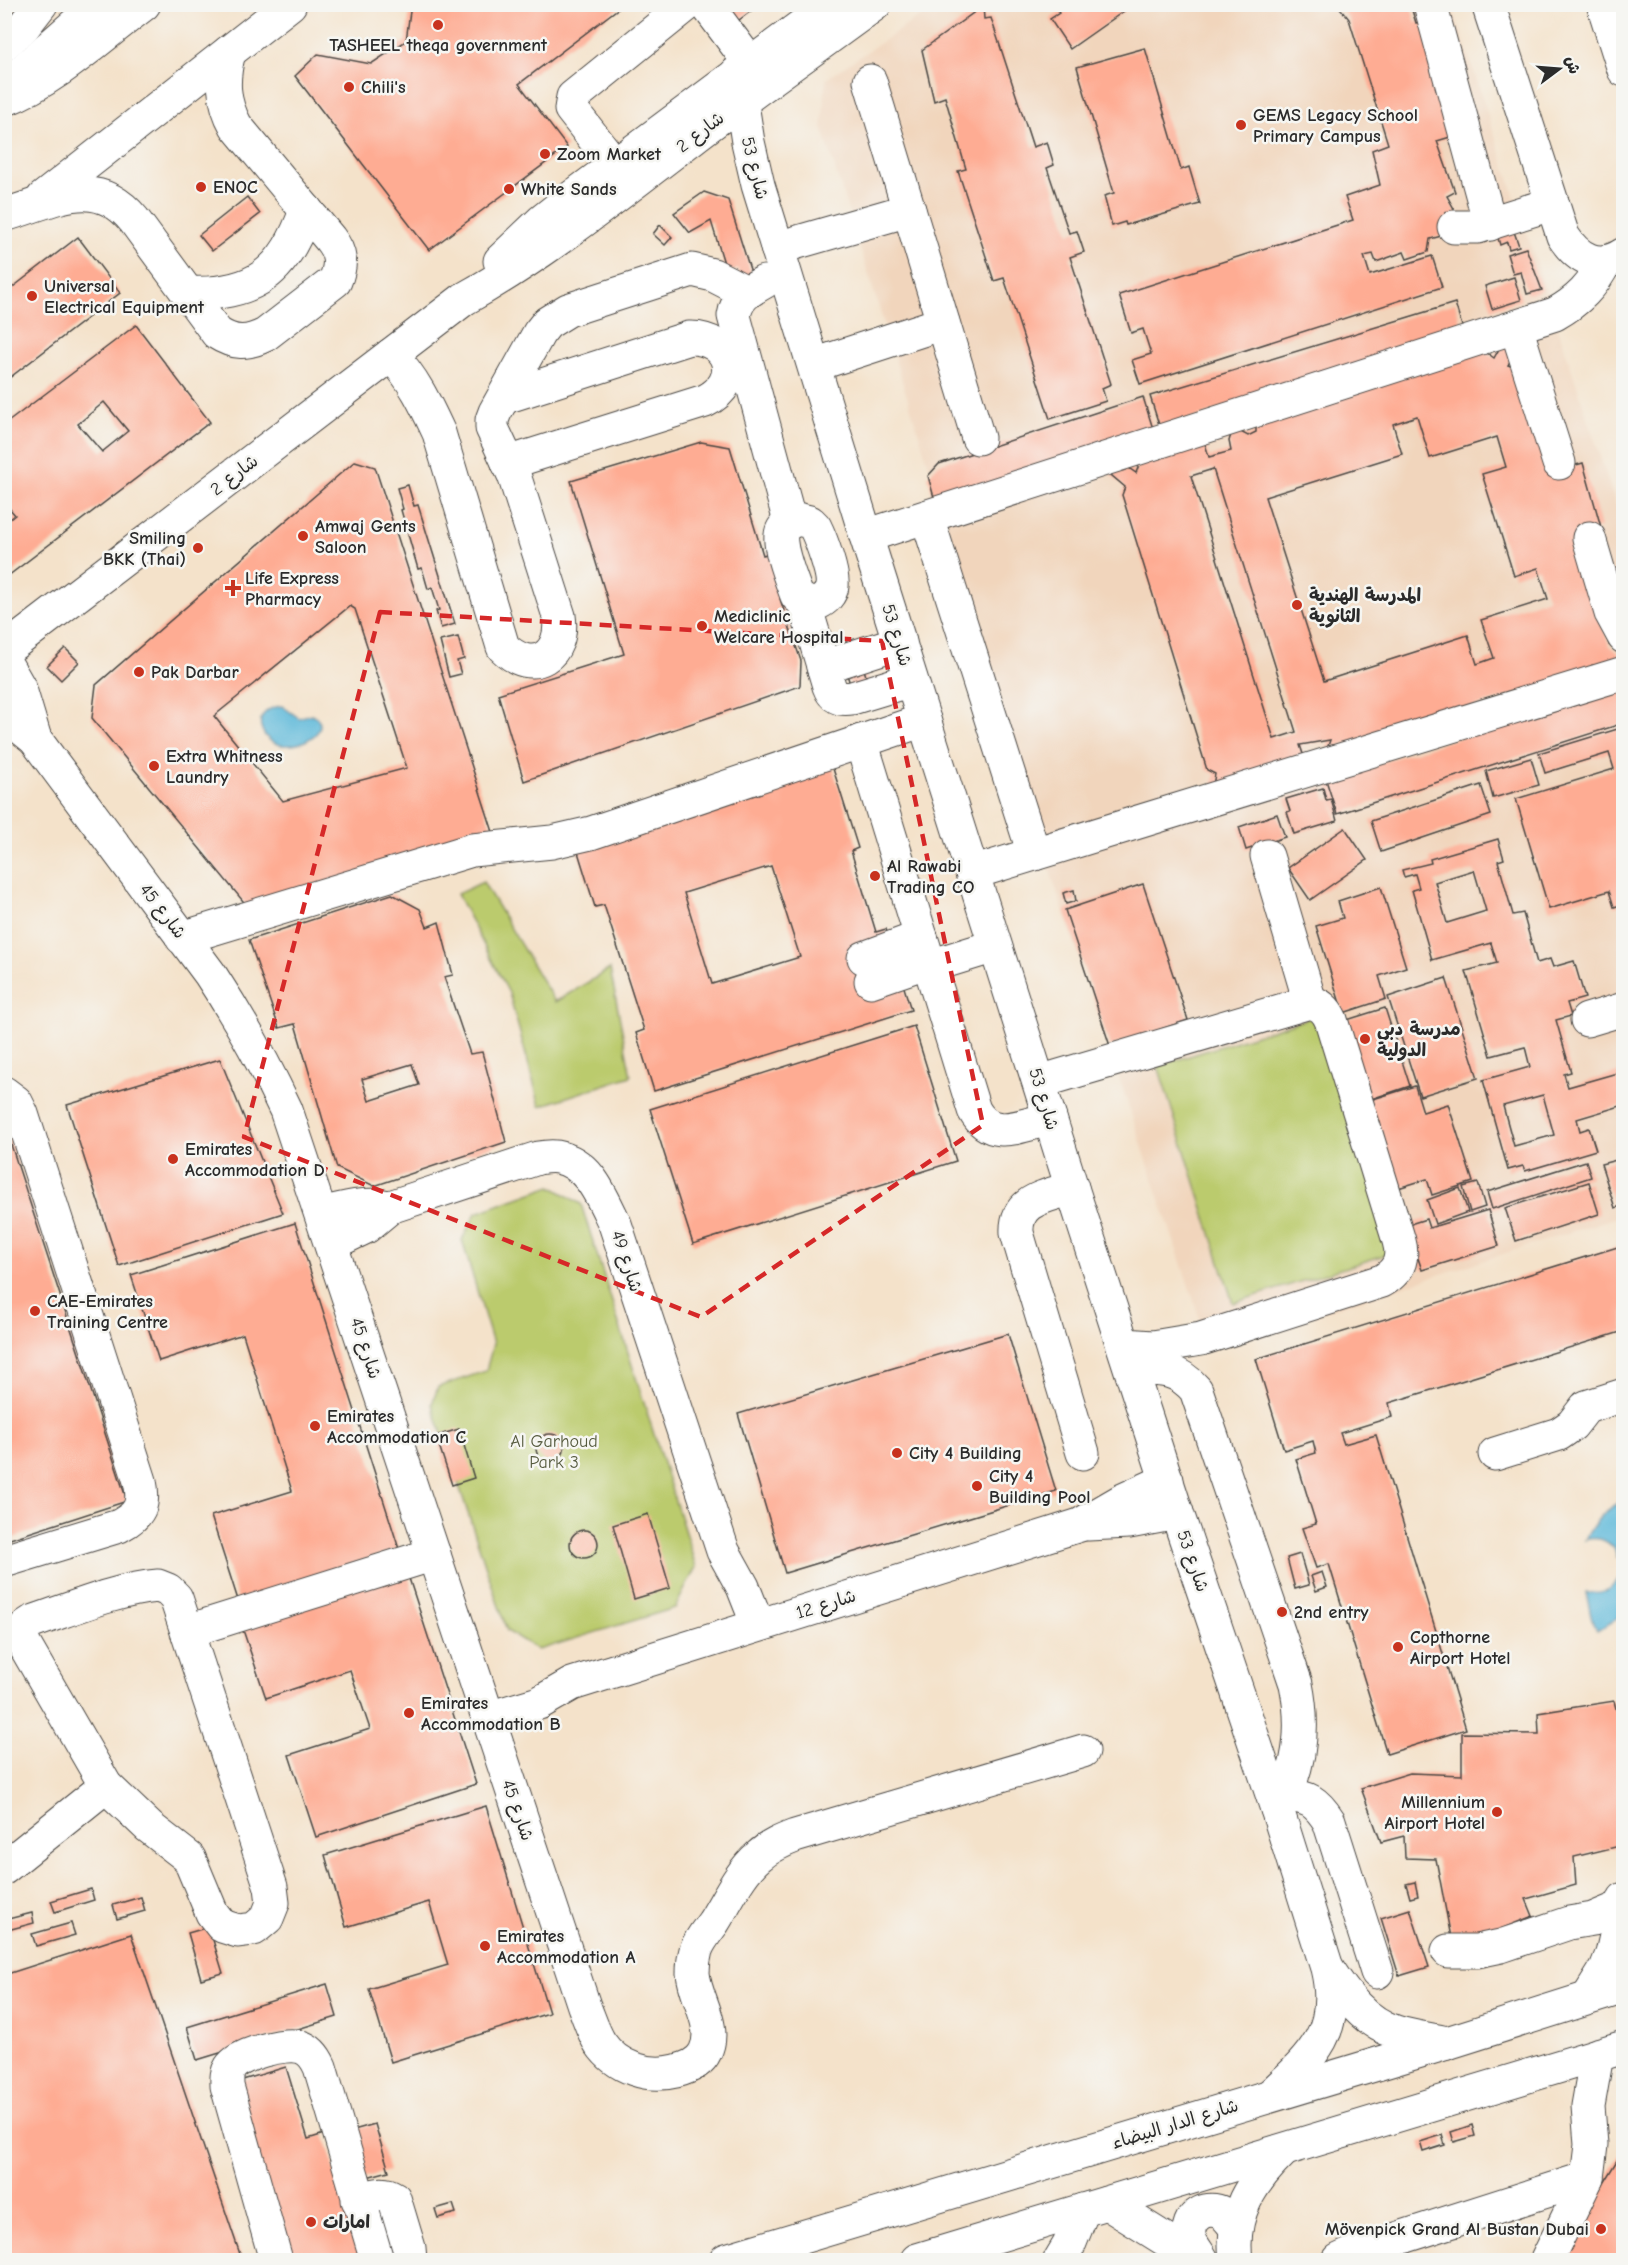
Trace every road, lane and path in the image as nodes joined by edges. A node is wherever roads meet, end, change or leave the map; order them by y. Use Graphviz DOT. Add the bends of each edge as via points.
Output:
graph roads {
  1 [pos="41,4"];
  2 [pos="98,4"];
  3 [pos="144,4"];
  4 [pos="290,4"];
  5 [pos="688,4"];
  6 [pos="706,4"];
  7 [pos="831,4"];
  8 [pos="875,4"];
  9 [pos="1430,4"];
  10 [pos="1488,4"];
  11 [pos="1603,4"];
  12 [pos="4,44"];
  13 [pos="229,52"];
  14 [pos="1623,70"];
  15 [pos="742,79"];
  16 [pos="870,81"];
  17 [pos="4,87"];
  18 [pos="4,100"];
  19 [pos="697,118"];
  20 [pos="615,165"];
  21 [pos="36,203"];
  22 [pos="1551,204"];
  23 [pos="306,210"];
  24 [pos="909,210"];
  25 [pos="4,215"];
  26 [pos="1490,224"];
  27 [pos="1454,227"];
  28 [pos="4,235"];
  29 [pos="777,249"];
  30 [pos="1614,258"];
  31 [pos="746,292"];
  32 [pos="188,293"];
  33 [pos="464,299"];
  34 [pos="943,323"];
  35 [pos="1516,327"];
  36 [pos="391,355"];
  37 [pos="814,365"];
  38 [pos="498,409"];
  39 [pos="439,433"];
  40 [pos="978,438"];
  41 [pos="508,463"];
  42 [pos="1559,463"];
  43 [pos="927,516"];
  44 [pos="866,536"];
  45 [pos="1588,538"];
  46 [pos="1623,637"];
  47 [pos="900,642"];
  48 [pos="4,651"];
  49 [pos="4,661"];
  50 [pos="823,666"];
  51 [pos="1623,673"];
  52 [pos="911,680"];
  53 [pos="4,714"];
  54 [pos="924,720"];
  55 [pos="35,739"];
  56 [pos="861,741"];
  57 [pos="1034,854"];
  58 [pos="1266,856"];
  59 [pos="972,873"];
  60 [pos="182,938"];
  61 [pos="995,946"];
  62 [pos="928,959"];
  63 [pos="870,977"];
  64 [pos="1310,1002"];
  65 [pos="1623,1009"];
  66 [pos="1587,1020"];
  67 [pos="1039,1082"];
  68 [pos="4,1093"];
  69 [pos="1050,1119"];
  70 [pos="1072,1188"];
  71 [pos="390,1207"];
  72 [pos="321,1214"];
  73 [pos="332,1244"];
  74 [pos="1128,1357"];
  75 [pos="1623,1395"];
  76 [pos="1083,1453"];
  77 [pos="1495,1454"];
  78 [pos="1167,1480"];
  79 [pos="1177,1513"];
  80 [pos="1080,1525"];
  81 [pos="434,1554"];
  82 [pos="4,1561"];
  83 [pos="746,1629"];
  84 [pos="188,1631"];
  85 [pos="484,1707"];
  86 [pos="1083,1751"];
  87 [pos="106,1786"];
  88 [pos="1281,1802"];
  89 [pos="4,1868"];
  90 [pos="1348,1880"];
  91 [pos="1303,1891"];
  92 [pos="1615,1908"];
  93 [pos="1444,1958"];
  94 [pos="1327,1968"];
  95 [pos="1377,1972"];
  96 [pos="1623,1987"];
  97 [pos="1588,1998"];
  98 [pos="1447,2043"];
  99 [pos="1610,2051"];
  100 [pos="1271,2095"];
  101 [pos="1283,2151"];
  102 [pos="1587,2178"];
  103 [pos="358,2200"];
  104 [pos="1095,2206"];
  105 [pos="1235,2226"];
  106 [pos="1549,2257"];
  107 [pos="276,2260"];
  108 [pos="377,2260"];
  109 [pos="410,2260"];
  110 [pos="726,2260"];
  111 [pos="917,2260"];
  112 [pos="1060,2260"];
  113 [pos="1186,2260"];
  114 [pos="1202,2260"];
  115 [pos="1236,2260"];
  116 [pos="1339,2260"];
  117 [pos="1519,2260"];
  1 -- 12 [label="main road"];
  2 -- 17 [label="main road"];
  3 -- 18 [label="main road" via="52,74"];
  4 -- 13 [label="main road"];
  5 -- 20 [label="main road" via="573,97 571,109"];
  6 -- 15 [label="main road"];
  7 -- 15 [label="main road, شارع 2"];
  8 -- 15 [label="main road, شارع 2"];
  9 -- 26 [label="main road"];
  10 -- 22 [label="main road"];
  11 -- 14 [label="main road"];
  13 -- 21 [label="main road"];
  13 -- 23 [label="main road" via="223,83 230,116"];
  15 -- 19 [label="main road, شارع 2"];
  15 -- 29 [label="main road, شارع 53" via="753,163"];
  16 -- 24 [label="main road"];
  19 -- 20 [label="main road, شارع 2"];
  19 -- 29 [label="main road, شارع 53" via="732,155 753,190"];
  19 -- 33 [label="main road, شارع 2" via="560,239"];
  20 -- 33 [label="main road, شارع 2" via="542,221"];
  21 -- 25 [label="main road"];
  21 -- 28 [label="main road"];
  21 -- 32 [label="main road" via="88,193 114,201 134,220"];
  22 -- 26 [label="main road"];
  22 -- 30 [label="main road" via="1573,251 1588,260"];
  23 -- 32 [label="main road" via="298,236 283,259 264,277 231,291"];
  23 -- 32 [label="main road" via="337,248 339,271 326,289 265,335 241,343 228,340 213,329"];
  24 -- 29 [label="main road"];
  24 -- 34 [label="main road"];
  26 -- 27 [label="main road"];
  29 -- 31 [label="main road"];
  29 -- 37 [label="main road, شارع 53"];
  30 -- 35 [label="main road" via="1578,299 1555,314"];
  31 -- 38 [label="main road" via="713,275 692,270 568,310 538,333"];
  31 -- 50 [label="main road" via="735,307 735,324 790,522 782,530 780,541"];
  33 -- 36 [label="main road, شارع 2"];
  34 -- 37 [label="main road"];
  34 -- 40 [label="main road"];
  35 -- 42 [label="main road"];
  35 -- 43 [label="main road"];
  36 -- 39 [label="main road" via="414,383"];
  36 -- 48 [label="main road, شارع 2"];
  37 -- 44 [label="main road, شارع 53"];
  38 -- 39 [label="main road" via="473,433"];
  38 -- 41 [label="main road" via="495,437"];
  38 -- 41 [label="main road" via="688,338 713,342 728,362 724,386 716,396"];
  39 -- 41 [label="main road" via="503,647 513,657 539,660 558,642 559,616"];
  43 -- 44 [label="main road"];
  43 -- 57 [label="main road"];
  44 -- 47 [label="main road, شارع 53"];
  45 -- 46 [label="main road" via="1611,613"];
  47 -- 50 [label="main road"];
  47 -- 52 [label="main road, شارع 53"];
  49 -- 55 [label="main road, شارع 45" via="20,689"];
  50 -- 52 [label="main road" via="832,693 844,699"];
  51 -- 57 [label="main road"];
  52 -- 54 [label="main road, شارع 53"];
  53 -- 55 [label="main road, شارع 45"];
  54 -- 56 [label="main road"];
  54 -- 59 [label="main road, شارع 53"];
  55 -- 60 [label="main road, شارع 45"];
  56 -- 60 [label="main road" via="591,833 545,843 472,850"];
  56 -- 62 [label="main road"];
  57 -- 59 [label="main road"];
  58 -- 64 [label="main road"];
  59 -- 61 [label="main road, شارع 53"];
  60 -- 72 [label="main road, شارع 45" via="229,1003 263,1060 286,1110"];
  61 -- 62 [label="main road"];
  61 -- 67 [label="main road, شارع 53"];
  62 -- 63 [label="main road"];
  62 -- 69 [label="main road" via="980,1121 1000,1130"];
  64 -- 67 [label="main road"];
  64 -- 74 [label="main road" via="1319,1004 1331,1020 1399,1241 1400,1265 1382,1281 1201,1340 1154,1347"];
  65 -- 66 [label="main road"];
  67 -- 69 [label="main road, شارع 53"];
  68 -- 82 [label="main road" via="16,1102 22,1114 143,1495 140,1509 119,1526"];
  69 -- 70 [label="main road, شارع 53"];
  70 -- 74 [label="main road, شارع 53"];
  70 -- 76 [label="main road" via="1033,1201 1016,1221"];
  71 -- 72 [label="main road, شارع 49" via="377,1204"];
  71 -- 73 [label="main road, شارع 49" via="366,1227"];
  71 -- 83 [label="main road, شارع 49" via="538,1158 557,1157 584,1171 615,1224 723,1551 743,1587"];
  72 -- 73 [label="main road, شارع 45"];
  73 -- 81 [label="main road, شارع 45"];
  74 -- 78 [label="main road, شارع 53"];
  74 -- 88 [label="main road" via="1186,1379 1201,1403 1296,1684 1302,1730 1299,1752"];
  75 -- 77 [label="main road" via="1586,1407 1559,1434"];
  78 -- 79 [label="main road, شارع 53"];
  78 -- 80 [label="main road, شارع 12"];
  79 -- 80 [label="main road, شارع 12" via="1129,1522"];
  79 -- 88 [label="main road, شارع 53"];
  80 -- 83 [label="main road, شارع 12"];
  81 -- 84 [label="main road"];
  81 -- 85 [label="main road, شارع 45"];
  83 -- 85 [label="main road, شارع 12" via="573,1684 514,1688"];
  84 -- 87 [label="main road" via="176,1598 158,1586 32,1622 22,1632 24,1646"];
  84 -- 87 [label="main road" via="271,1887 273,1903 267,1918 254,1929 238,1931 222,1926 212,1913 189,1858"];
  85 -- 86 [label="main road, شارع 45" via="584,2006 600,2043 630,2069 649,2073 683,2070 706,2052 708,2027 693,1975 696,1948 758,1856 795,1836"];
  87 -- 89 [label="main road"];
  88 -- 90 [label="main road" via="1304,1797 1319,1806 1329,1821"];
  88 -- 91 [label="main road, شارع 53"];
  90 -- 91 [label="main road"];
  90 -- 95 [label="main road"];
  91 -- 94 [label="main road, شارع 53"];
  92 -- 93 [label="main road" via="1562,1938 1476,1969 1458,1970"];
  92 -- 97 [label="main road" via="1612,1954"];
  94 -- 98 [label="main road, شارع 53" via="1349,1999 1377,2023 1394,2031"];
  94 -- 100 [label="main road, شارع 53" via="1332,1987 1331,2007 1318,2046 1307,2062"];
  96 -- 97 [label="main road, شارع الدار البيضاء"];
  97 -- 98 [label="main road, شارع الدار البيضاء"];
  98 -- 100 [label="main road, شارع الدار البيضاء"];
  99 -- 101 [label="main road"];
  99 -- 102 [label="main road" via="1588,2106 1591,2161"];
  100 -- 110 [label="main road, شارع الدار البيضاء"];
  101 -- 104 [label="main road"];
  101 -- 105 [label="main road" via="1253,2185"];
  102 -- 106 [label="main road"];
  102 -- 116 [label="main road"];
  103 -- 107 [label="main road" via="314,2055 290,2045 238,2059 230,2066 227,2086"];
  103 -- 108 [label="main road"];
  103 -- 109 [label="main road" via="387,2193 394,2198"];
  104 -- 111 [label="main road"];
  104 -- 112 [label="main road"];
  104 -- 113 [label="main road" via="1174,2245"];
  105 -- 114 [label="main road" via="1219,2211 1199,2213 1191,2221 1190,2241"];
  105 -- 115 [label="main road"];
  106 -- 117 [label="main road"];
}
